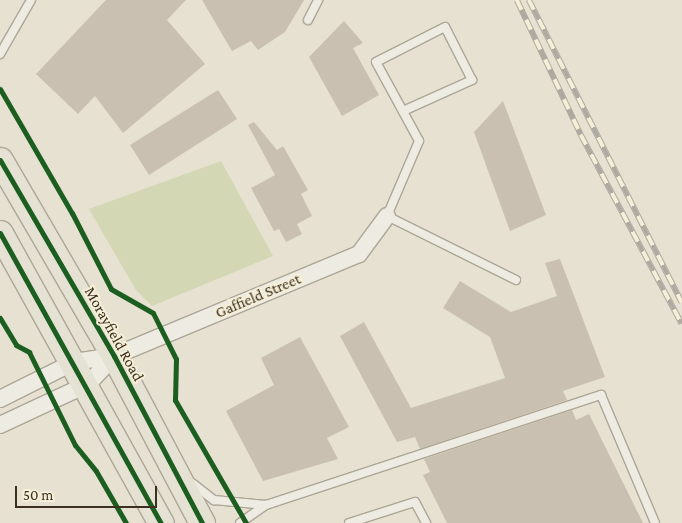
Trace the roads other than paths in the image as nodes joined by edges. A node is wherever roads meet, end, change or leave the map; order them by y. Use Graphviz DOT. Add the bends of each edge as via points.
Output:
graph roads {
  1 [pos="31,0"];
  2 [pos="318,0"];
  3 [pos="308,20"];
  4 [pos="0,54"];
  5 [pos="403,111"];
  6 [pos="0,160"];
  7 [pos="387,216"];
  8 [pos="0,233"];
  9 [pos="516,280"];
  10 [pos="114,356"];
  11 [pos="74,362"];
  12 [pos="88,384"];
  13 [pos="0,399"];
  14 [pos="2,427"];
  15 [pos="167,457"];
  16 [pos="266,505"];
  17 [pos="161,523"];
  18 [pos="202,523"];
  19 [pos="240,523"];
  20 [pos="349,523"];
  21 [pos="426,523"];
  22 [pos="655,523"];
  1 -- 4 [label="lane"];
  2 -- 3 [label="lane"];
  5 -- 5 [label="lane" via="376,62 445,26 472,80"];
  5 -- 7 [label="lane" via="419,141"];
  6 -- 10 [label="main road, Morayfield Road"];
  7 -- 9 [label="lane"];
  7 -- 10 [label="street, Gaffield Street" via="359,254"];
  8 -- 11 [label="main road"];
  10 -- 11 [label="street"];
  10 -- 12 [label="street"];
  10 -- 15 [label="main road, Morayfield Road"];
  11 -- 12 [label="main road"];
  11 -- 13 [label="street"];
  12 -- 14 [label="street"];
  12 -- 17 [label="main road"];
  15 -- 16 [label="lane" via="214,500"];
  15 -- 18 [label="main road, Morayfield Road"];
  16 -- 19 [label="lane"];
  16 -- 22 [label="lane" via="601,395"];
  20 -- 21 [label="lane" via="415,502"];
}
